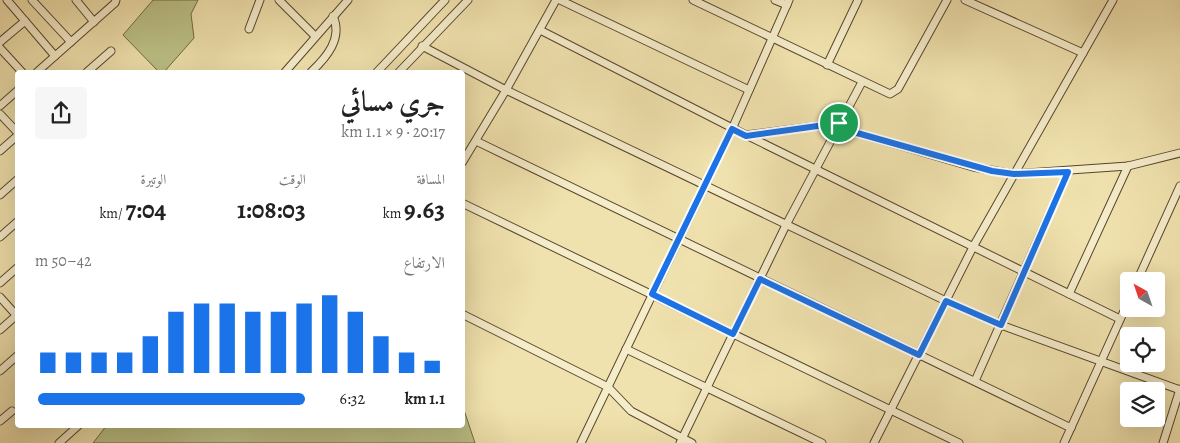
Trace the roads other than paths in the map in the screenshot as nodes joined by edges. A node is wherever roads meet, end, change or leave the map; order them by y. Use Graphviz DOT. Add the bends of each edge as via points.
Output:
graph roads {
  1 [pos="7,0"];
  2 [pos="32,0"];
  3 [pos="76,0"];
  4 [pos="116,0"];
  5 [pos="260,0"];
  6 [pos="279,0"];
  7 [pos="348,0"];
  8 [pos="445,0"];
  9 [pos="468,0"];
  10 [pos="556,0"];
  11 [pos="560,0"];
  12 [pos="693,0"];
  13 [pos="775,0"];
  14 [pos="858,0"];
  15 [pos="946,0"];
  16 [pos="965,0"];
  17 [pos="1113,0"];
  18 [pos="788,3"];
  19 [pos="333,16"];
  20 [pos="25,21"];
  21 [pos="94,22"];
  22 [pos="249,29"];
  23 [pos="540,30"];
  24 [pos="315,36"];
  25 [pos="772,39"];
  26 [pos="0,42"];
  27 [pos="71,42"];
  28 [pos="422,46"];
  29 [pos="0,48"];
  30 [pos="111,51"];
  31 [pos="394,53"];
  32 [pos="1083,53"];
  33 [pos="55,56"];
  34 [pos="409,60"];
  35 [pos="827,65"];
  36 [pos="20,70"];
  37 [pos="39,70"];
  38 [pos="89,70"];
  39 [pos="287,70"];
  40 [pos="313,70"];
  41 [pos="379,70"];
  42 [pos="400,70"];
  43 [pos="862,82"];
  44 [pos="506,90"];
  45 [pos="749,90"];
  46 [pos="15,93"];
  47 [pos="0,106"];
  48 [pos="0,114"];
  49 [pos="839,123"];
  50 [pos="732,129"];
  51 [pos="15,131"];
  52 [pos="835,133"];
  53 [pos="746,136"];
  54 [pos="15,137"];
  55 [pos="476,141"];
  56 [pos="0,151"];
  57 [pos="1180,152"];
  58 [pos="465,158"];
  59 [pos="1128,166"];
  60 [pos="814,169"];
  61 [pos="1068,172"];
  62 [pos="1014,174"];
  63 [pos="15,182"];
  64 [pos="705,186"];
  65 [pos="1180,186"];
  66 [pos="0,195"];
  67 [pos="465,204"];
  68 [pos="15,224"];
  69 [pos="786,224"];
  70 [pos="0,237"];
  71 [pos="679,239"];
  72 [pos="973,247"];
  73 [pos="15,270"];
  74 [pos="1024,272"];
  75 [pos="1141,272"];
  76 [pos="760,279"];
  77 [pos="0,283"];
  78 [pos="652,294"];
  79 [pos="1069,294"];
  80 [pos="0,297"];
  81 [pos="946,301"];
  82 [pos="15,313"];
  83 [pos="465,315"];
  84 [pos="15,317"];
  85 [pos="1120,319"];
  86 [pos="1001,325"];
  87 [pos="0,330"];
  88 [pos="733,334"];
  89 [pos="626,349"];
  90 [pos="919,355"];
  91 [pos="15,358"];
  92 [pos="1101,361"];
  93 [pos="0,371"];
  94 [pos="975,381"];
  95 [pos="608,386"];
  96 [pos="708,388"];
  97 [pos="1180,389"];
  98 [pos="891,410"];
  99 [pos="12,411"];
  100 [pos="0,421"];
  101 [pos="76,428"];
  102 [pos="1071,428"];
  103 [pos="682,441"];
  104 [pos="59,443"];
  105 [pos="581,443"];
  106 [pos="692,443"];
  107 [pos="822,443"];
  108 [pos="874,443"];
  109 [pos="959,443"];
  110 [pos="1064,443"];
  111 [pos="1163,443"];
  1 -- 20 [label="street"];
  2 -- 27 [label="street"];
  3 -- 21 [label="street"];
  4 -- 21 [label="street"];
  5 -- 22 [label="street"];
  6 -- 24 [label="street"];
  7 -- 19 [label="street"];
  8 -- 31 [label="street"];
  9 -- 28 [label="street"];
  10 -- 23 [label="street"];
  11 -- 45 [label="street"];
  12 -- 25 [label="street"];
  13 -- 18 [label="street"];
  14 -- 35 [label="street"];
  15 -- 43 [label="street" via="896,92 887,94"];
  16 -- 32 [label="street"];
  17 -- 32 [label="street"];
  18 -- 25 [label="street"];
  19 -- 24 [label="street"];
  19 -- 40 [label="street" via="336,26 334,42"];
  20 -- 26 [label="street"];
  20 -- 33 [label="street"];
  21 -- 27 [label="street"];
  23 -- 44 [label="street"];
  23 -- 50 [label="street"];
  24 -- 39 [label="street"];
  25 -- 35 [label="street"];
  25 -- 45 [label="street"];
  27 -- 33 [label="street"];
  28 -- 34 [label="street"];
  28 -- 44 [label="street"];
  29 -- 36 [label="street"];
  30 -- 38 [label="street"];
  31 -- 34 [label="street"];
  31 -- 41 [label="street"];
  32 -- 62 [label="street"];
  33 -- 37 [label="street"];
  34 -- 42 [label="street"];
  35 -- 43 [label="street"];
  43 -- 49 [label="street"];
  44 -- 55 [label="street"];
  44 -- 64 [label="street"];
  45 -- 50 [label="street"];
  46 -- 47 [label="street"];
  48 -- 51 [label="street"];
  49 -- 52 [label="street"];
  49 -- 53 [label="street"];
  50 -- 53 [label="street"];
  50 -- 64 [label="street"];
  52 -- 60 [label="street"];
  52 -- 62 [label="street" via="857,133 973,167"];
  53 -- 60 [label="street"];
  54 -- 56 [label="street"];
  55 -- 58 [label="street"];
  55 -- 71 [label="street"];
  57 -- 59 [label="street"];
  59 -- 61 [label="street"];
  59 -- 79 [label="street"];
  60 -- 69 [label="street"];
  60 -- 72 [label="street"];
  61 -- 62 [label="street"];
  61 -- 74 [label="street"];
  62 -- 72 [label="street"];
  63 -- 66 [label="street"];
  64 -- 69 [label="street"];
  64 -- 71 [label="street"];
  65 -- 75 [label="street"];
  67 -- 78 [label="street"];
  68 -- 70 [label="street"];
  69 -- 76 [label="street"];
  69 -- 81 [label="street"];
  71 -- 76 [label="street"];
  71 -- 78 [label="street"];
  72 -- 74 [label="street"];
  72 -- 81 [label="street"];
  73 -- 77 [label="street"];
  74 -- 79 [label="street"];
  74 -- 86 [label="street"];
  76 -- 88 [label="street"];
  76 -- 90 [label="street"];
  78 -- 88 [label="street"];
  78 -- 89 [label="street"];
  79 -- 85 [label="street"];
  80 -- 82 [label="street"];
  81 -- 86 [label="street"];
  81 -- 90 [label="street"];
  83 -- 95 [label="street"];
  84 -- 87 [label="street"];
  85 -- 92 [label="street"];
  86 -- 92 [label="street"];
  86 -- 94 [label="street"];
  88 -- 96 [label="street"];
  88 -- 98 [label="street"];
  89 -- 95 [label="street"];
  89 -- 96 [label="street"];
  90 -- 94 [label="street"];
  90 -- 98 [label="street"];
  91 -- 93 [label="street"];
  92 -- 97 [label="street"];
  92 -- 102 [label="street"];
  94 -- 102 [label="street"];
  95 -- 103 [label="street" via="631,411"];
  95 -- 105 [label="street"];
  96 -- 103 [label="street"];
  96 -- 107 [label="street"];
  97 -- 111 [label="street"];
  98 -- 108 [label="street"];
  98 -- 109 [label="street"];
  99 -- 100 [label="street"];
  101 -- 104 [label="street"];
  102 -- 110 [label="street"];
  103 -- 106 [label="street"];
}
